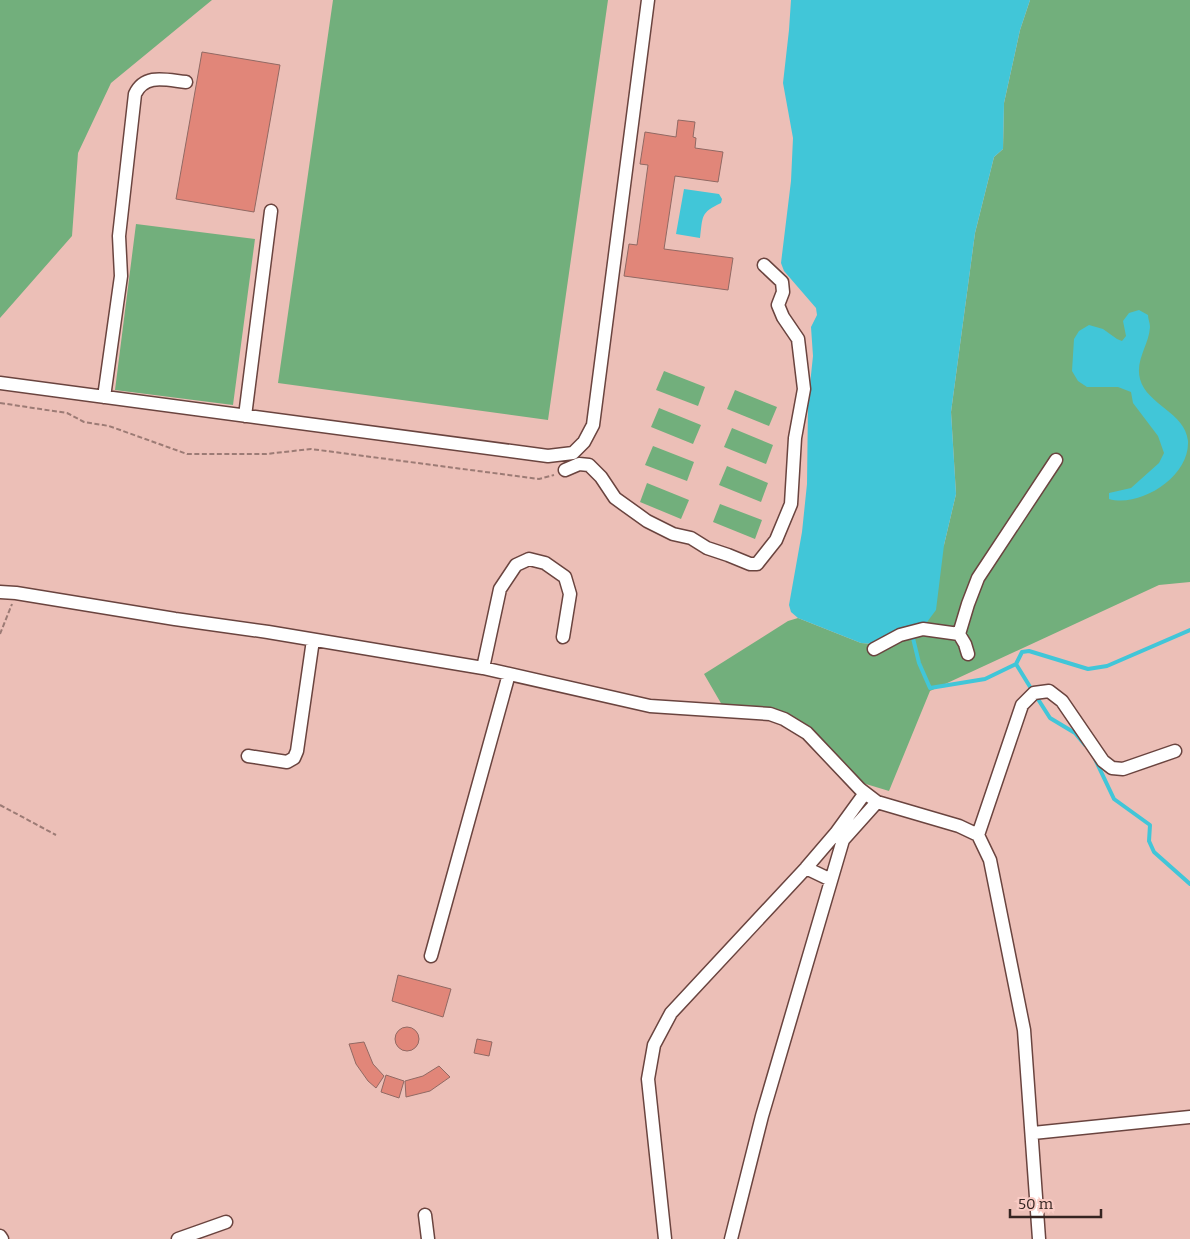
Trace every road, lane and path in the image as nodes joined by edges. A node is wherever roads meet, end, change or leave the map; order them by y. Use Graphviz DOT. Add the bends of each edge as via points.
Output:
graph roads {
  1 [pos="648,0"];
  2 [pos="186,82"];
  3 [pos="271,211"];
  4 [pos="764,266"];
  5 [pos="0,383"];
  6 [pos="104,397"];
  7 [pos="0,403"];
  8 [pos="245,416"];
  9 [pos="1056,460"];
  10 [pos="565,470"];
  11 [pos="0,592"];
  12 [pos="16,594"];
  13 [pos="0,634"];
  14 [pos="959,634"];
  15 [pos="563,636"];
  16 [pos="313,640"];
  17 [pos="874,649"];
  18 [pos="968,654"];
  19 [pos="483,668"];
  20 [pos="510,674"];
  21 [pos="1175,751"];
  22 [pos="248,756"];
  23 [pos="865,793"];
  24 [pos="877,802"];
  25 [pos="0,805"];
  26 [pos="56,835"];
  27 [pos="978,836"];
  28 [pos="839,837"];
  29 [pos="806,868"];
  30 [pos="831,880"];
  31 [pos="431,956"];
  32 [pos="1190,1117"];
  33 [pos="1032,1133"];
  34 [pos="425,1215"];
  35 [pos="226,1222"];
  36 [pos="0,1236"];
  37 [pos="2,1239"];
  38 [pos="178,1239"];
  39 [pos="428,1239"];
  40 [pos="665,1239"];
  41 [pos="731,1239"];
  42 [pos="1039,1239"];
  1 -- 8 [label="street" via="593,425 584,442 573,453 548,456"];
  2 -- 6 [label="street" via="151,79 139,85 135,94 119,236 121,276"];
  3 -- 8 [label="street"];
  4 -- 10 [label="street" via="782,282 783,292 778,305 798,339 804,389 794,438 791,504 776,540 762,559 757,564 750,564 647,521 615,498 589,465 579,464"];
  5 -- 6 [label="street"];
  6 -- 8 [label="street"];
  7 -- 10 [label="path" via="67,413 84,422 109,426 187,454 266,454 311,449 539,479"];
  9 -- 14 [label="street" via="978,578"];
  11 -- 12 [label="street"];
  12 -- 13 [label="path"];
  12 -- 16 [label="street"];
  14 -- 17 [label="street" via="923,629 900,635"];
  14 -- 18 [label="street"];
  15 -- 19 [label="street" via="570,594 565,577 545,563 529,559 516,565 500,589"];
  16 -- 19 [label="street"];
  16 -- 22 [label="street" via="294,758 287,762"];
  19 -- 20 [label="street"];
  20 -- 23 [label="street" via="650,706 770,714 807,733"];
  20 -- 31 [label="street"];
  21 -- 27 [label="street" via="1123,769 1112,768 1103,761 1062,701 1049,691 1034,693 1022,705"];
  23 -- 24 [label="street"];
  23 -- 28 [label="street"];
  24 -- 27 [label="street" via="959,826"];
  24 -- 28 [label="street"];
  25 -- 26 [label="path"];
  27 -- 33 [label="street" via="990,860 1024,1030"];
  28 -- 29 [label="street"];
  28 -- 30 [label="street"];
  29 -- 30 [label="street"];
  29 -- 40 [label="street" via="671,1014 654,1045 648,1079"];
  30 -- 41 [label="street" via="762,1116"];
  32 -- 33 [label="street"];
  33 -- 42 [label="street"];
  34 -- 39 [label="street"];
  35 -- 38 [label="street"];
  36 -- 37 [label="street"];
}
